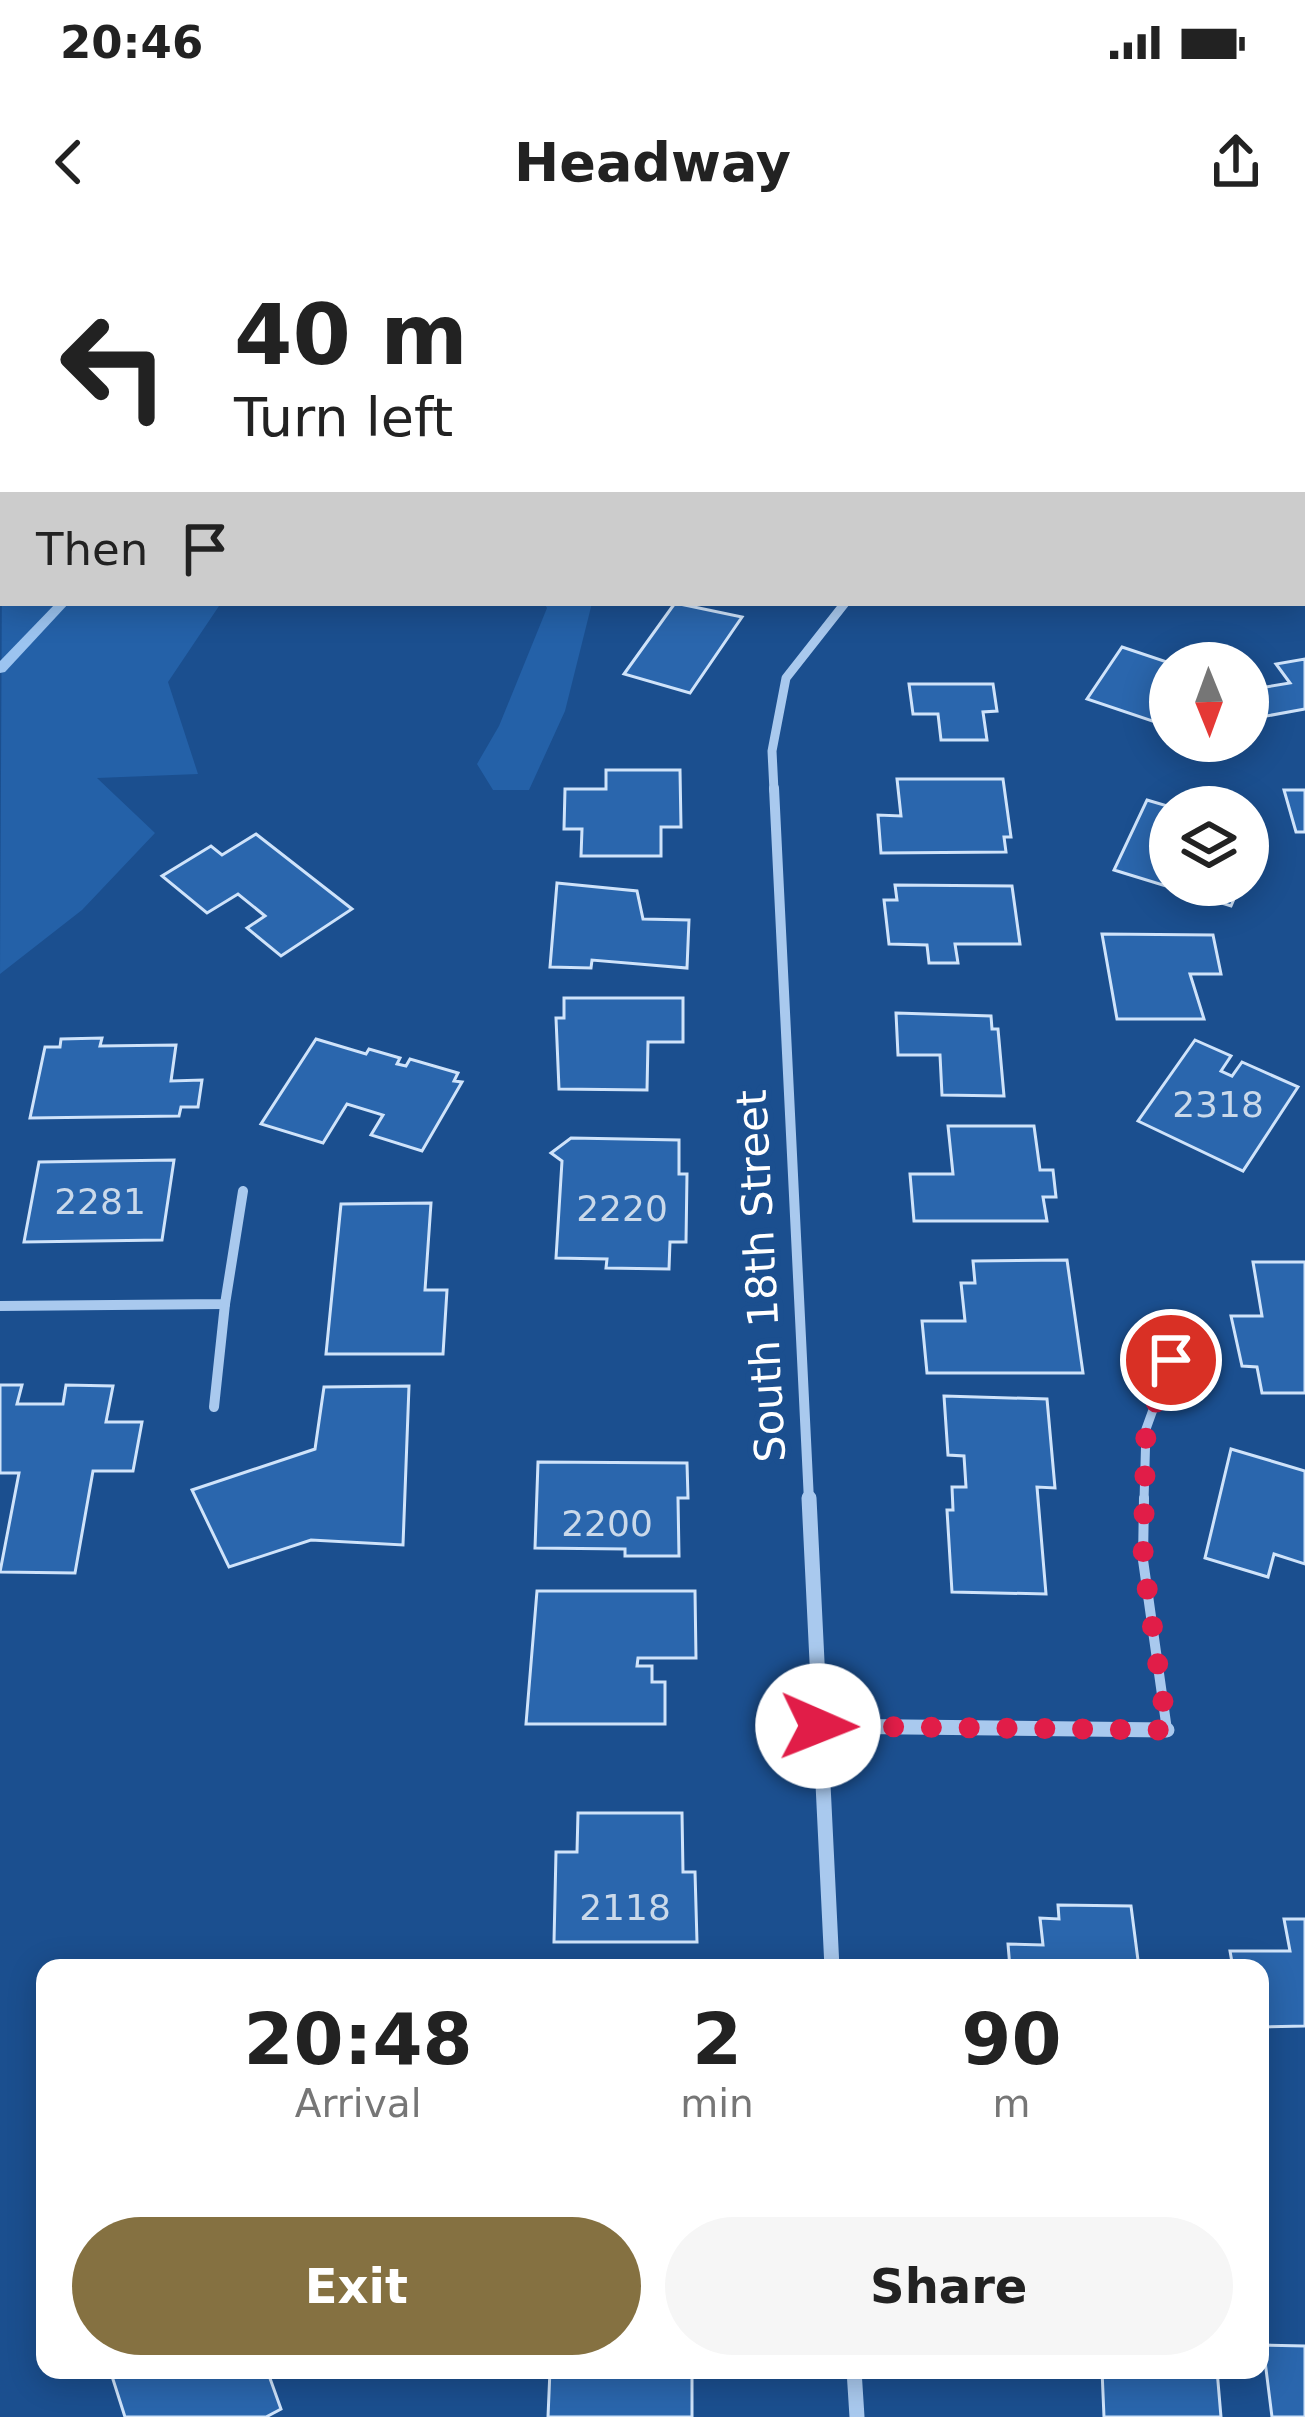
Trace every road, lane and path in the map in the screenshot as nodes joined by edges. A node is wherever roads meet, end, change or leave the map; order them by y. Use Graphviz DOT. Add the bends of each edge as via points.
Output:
graph roads {
  1 [pos="843,606"];
  2 [pos="243,1191"];
  3 [pos="225,1304"];
  4 [pos="0,1306"];
  5 [pos="1171,1360"];
  6 [pos="214,1406"];
  7 [pos="818,1726"];
  8 [pos="1167,1730"];
  9 [pos="831,1959"];
  10 [pos="855,2379"];
  11 [pos="857,2417"];
  1 -- 7 [label="street, South 18th Street" via="786,678 772,751"];
  2 -- 3 [label="street"];
  3 -- 4 [label="street"];
  3 -- 6 [label="street"];
  5 -- 8 [label="lane" via="1146,1430 1143,1559"];
  7 -- 8 [label="street"];
  7 -- 9 [label="street, South 18th Street"];
  10 -- 11 [label="street"];
}
